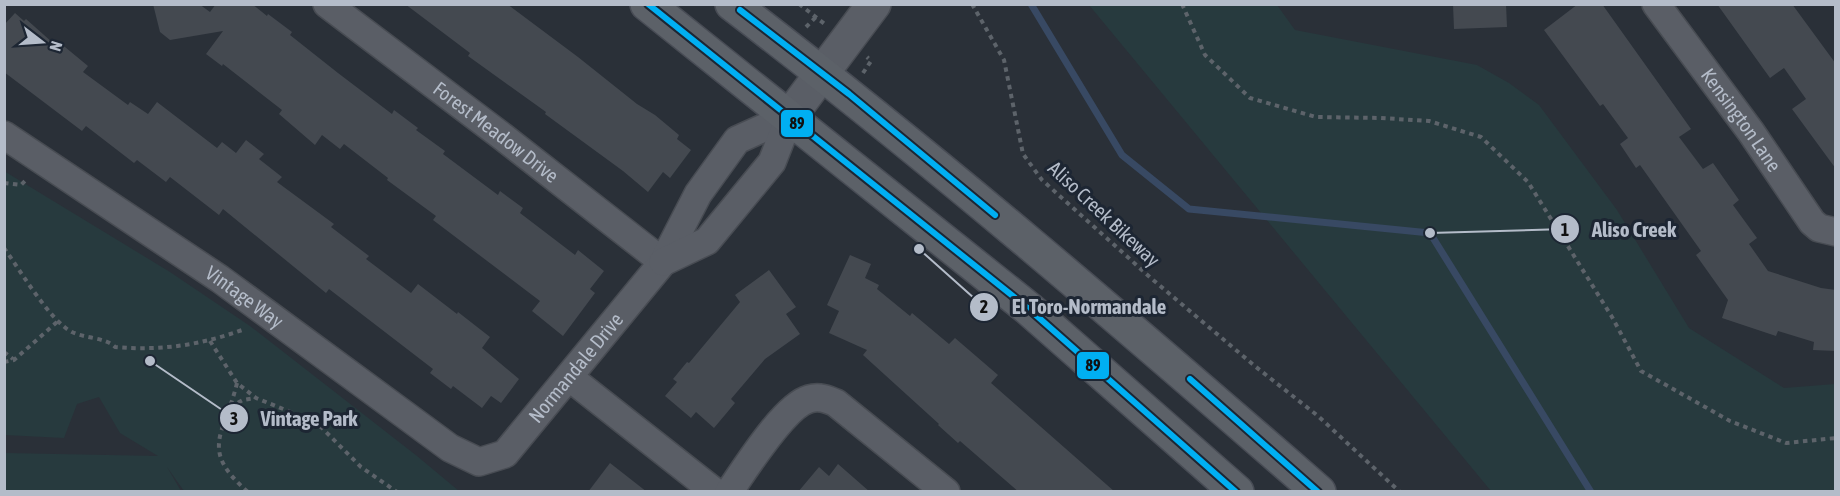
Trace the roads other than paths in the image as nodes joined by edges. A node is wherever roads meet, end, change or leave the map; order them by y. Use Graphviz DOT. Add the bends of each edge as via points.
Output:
graph roads {
  1 [pos="327,4"];
  2 [pos="647,4"];
  3 [pos="732,4"];
  4 [pos="874,4"];
  5 [pos="1656,4"];
  6 [pos="823,74"];
  7 [pos="790,116"];
  8 [pos="4,135"];
  9 [pos="1831,232"];
  10 [pos="663,262"];
  11 [pos="569,377"];
  12 [pos="479,462"];
  13 [pos="715,492"];
  14 [pos="729,492"];
  15 [pos="946,492"];
  16 [pos="1237,492"];
  17 [pos="1319,492"];
  1 -- 10 [label="street, Forest Meadow Drive"];
  2 -- 7 [label="main road"];
  3 -- 6 [label="main road"];
  4 -- 6 [label="street, Normandale Drive"];
  5 -- 9 [label="street, Kensington Lane" via="1812,222"];
  6 -- 7 [label="street, Normandale Drive"];
  6 -- 17 [label="main road" via="1118,316"];
  7 -- 10 [label="street, Normandale Drive" via="772,162 707,241"];
  7 -- 10 [label="street, Normandale Drive" via="738,140 698,194"];
  7 -- 16 [label="main road" via="1029,309"];
  8 -- 12 [label="street, Vintage Way" via="220,279 450,448"];
  10 -- 11 [label="street, Normandale Drive"];
  11 -- 12 [label="street, Normandale Drive" via="505,454"];
  11 -- 13 [label="street"];
  14 -- 15 [label="street" via="781,420 807,399 821,397 836,402"];
}
